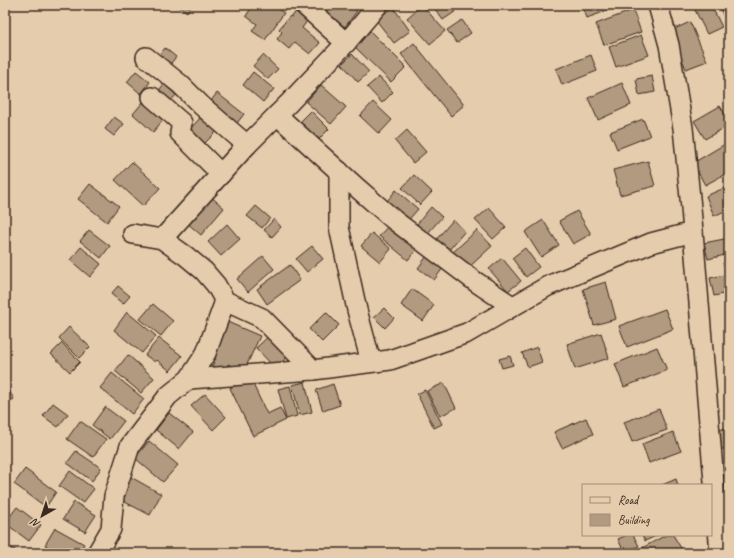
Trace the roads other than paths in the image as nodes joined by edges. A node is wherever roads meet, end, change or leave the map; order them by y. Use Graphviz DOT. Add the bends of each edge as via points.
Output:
graph roads {
  1 [pos="304,5"];
  2 [pos="378,5"];
  3 [pos="658,5"];
  4 [pos="346,43"];
  5 [pos="146,57"];
  6 [pos="152,97"];
  7 [pos="277,115"];
  8 [pos="246,145"];
  9 [pos="339,171"];
  10 [pos="221,174"];
  11 [pos="693,232"];
  12 [pos="133,234"];
  13 [pos="162,239"];
  14 [pos="225,300"];
  15 [pos="512,306"];
  16 [pos="370,362"];
  17 [pos="314,370"];
  18 [pos="189,379"];
  19 [pos="721,474"];
  20 [pos="722,504"];
  21 [pos="97,553"];
  22 [pos="720,553"];
  1 -- 4 [label="street"];
  2 -- 4 [label="street"];
  3 -- 11 [label="street" via="669,45 683,128"];
  4 -- 7 [label="street"];
  5 -- 8 [label="street" via="180,84"];
  6 -- 10 [label="street" via="182,123 180,133"];
  7 -- 8 [label="street"];
  7 -- 9 [label="street"];
  8 -- 10 [label="street"];
  9 -- 15 [label="street" via="394,220"];
  9 -- 16 [label="street" via="339,227"];
  10 -- 13 [label="street"];
  11 -- 15 [label="street" via="651,242 548,286"];
  11 -- 19 [label="street"];
  12 -- 13 [label="street"];
  13 -- 14 [label="street" via="204,270"];
  14 -- 17 [label="street" via="262,318"];
  14 -- 18 [label="street" via="206,353"];
  15 -- 16 [label="street" via="467,333 390,360"];
  16 -- 17 [label="street"];
  17 -- 18 [label="street"];
  18 -- 21 [label="street" via="168,396 130,446 114,496 111,530"];
  19 -- 20 [label="street"];
  20 -- 22 [label="street"];
}
